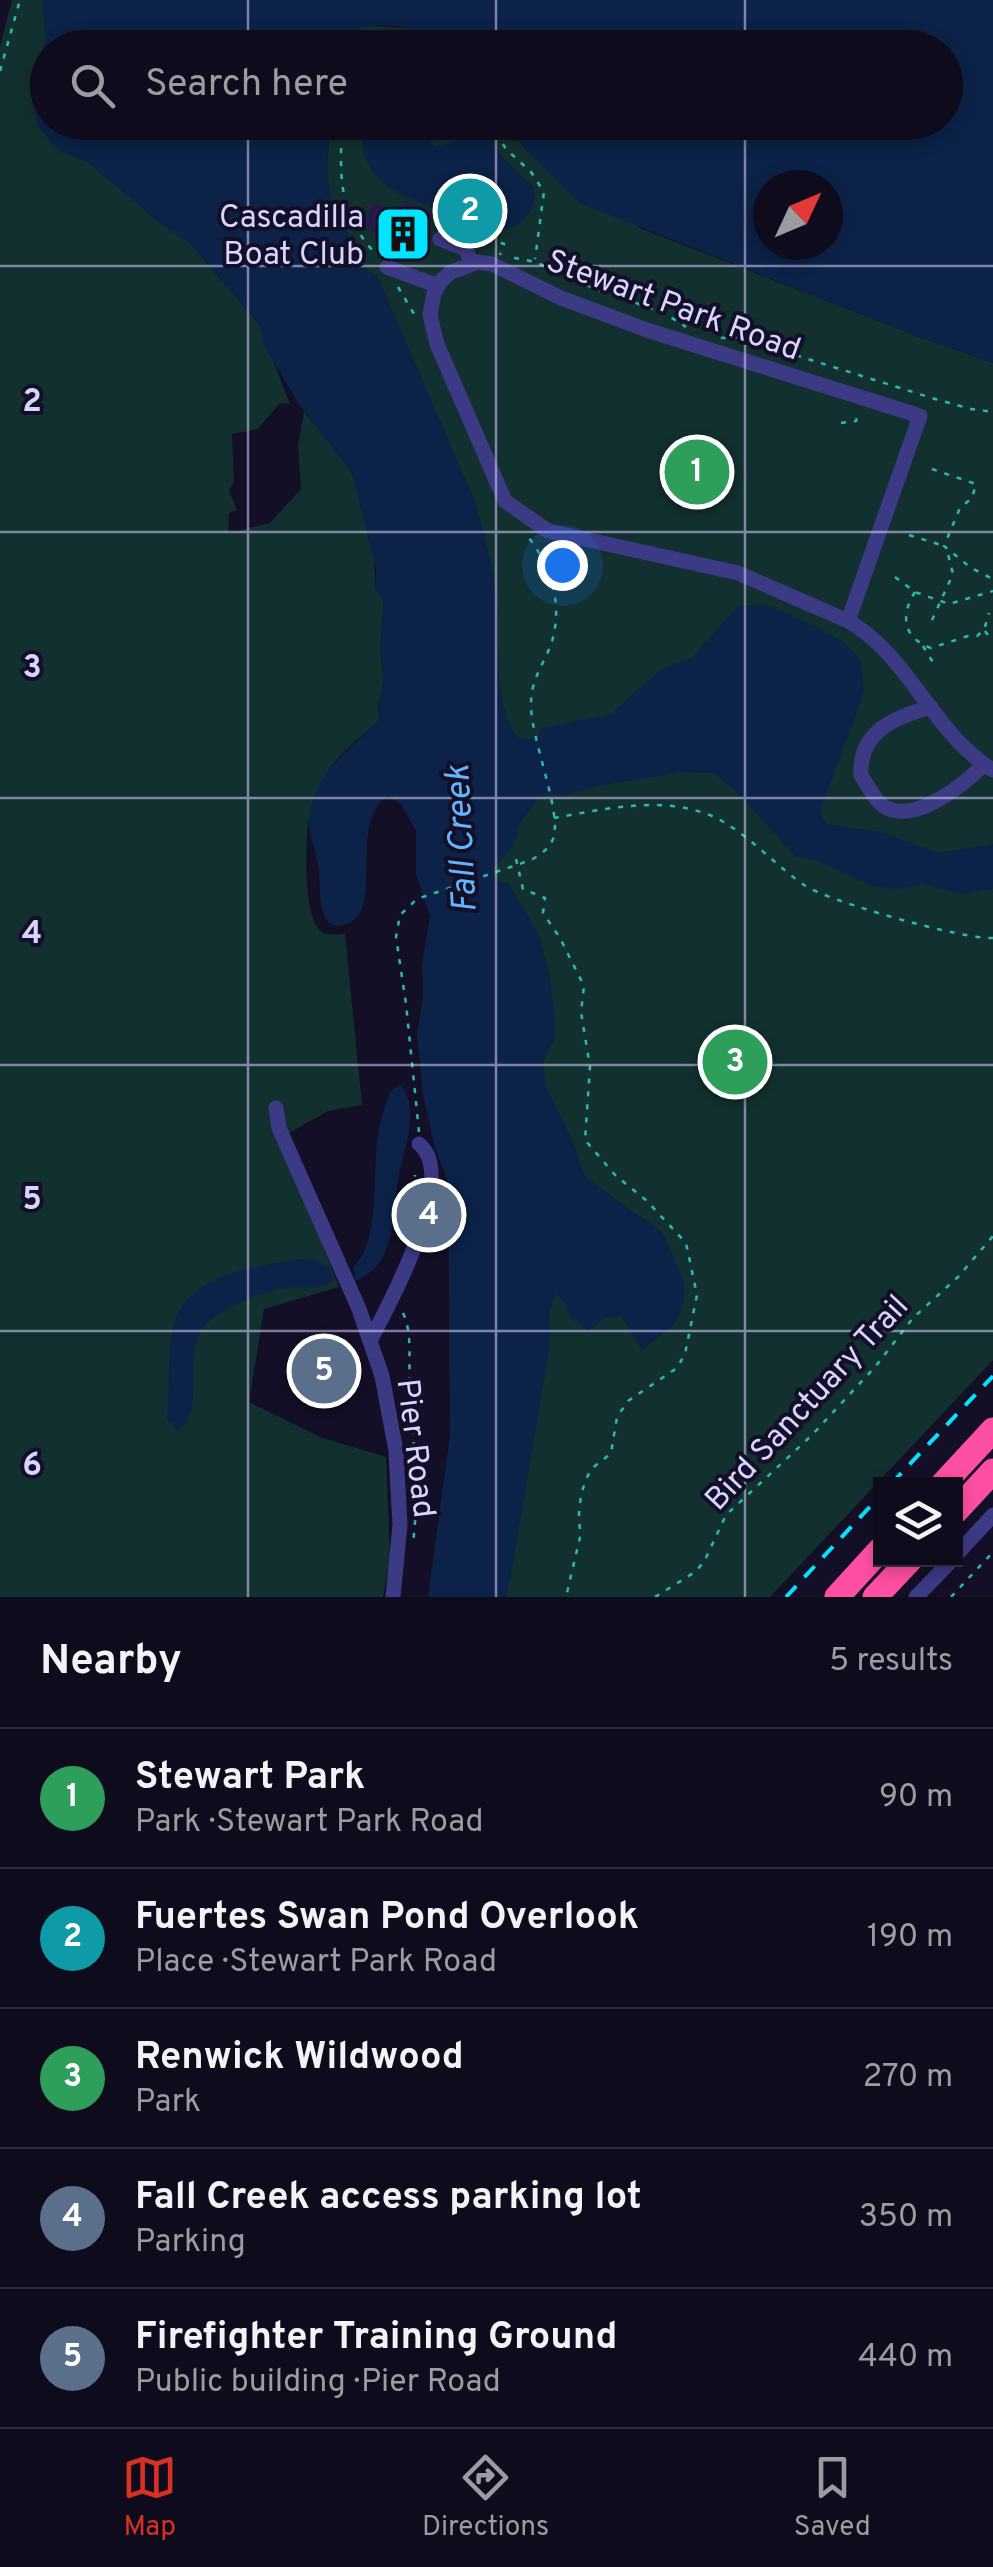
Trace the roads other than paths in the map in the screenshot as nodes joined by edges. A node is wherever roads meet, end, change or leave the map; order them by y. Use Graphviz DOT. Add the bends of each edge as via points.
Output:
graph roads {
  1 [pos="440,239"];
  2 [pos="466,254"];
  3 [pos="387,267"];
  4 [pos="438,286"];
  5 [pos="848,621"];
  6 [pos="930,707"];
  7 [pos="988,767"];
  8 [pos="276,1108"];
  9 [pos="419,1144"];
  10 [pos="371,1339"];
  11 [pos="993,1430"];
  12 [pos="993,1471"];
  13 [pos="949,1477"];
  14 [pos="963,1503"];
  15 [pos="993,1515"];
  16 [pos="963,1547"];
  17 [pos="873,1558"];
  18 [pos="903,1567"];
  19 [pos="944,1567"];
  20 [pos="393,1597"];
  21 [pos="837,1597"];
  22 [pos="874,1597"];
  23 [pos="916,1597"];
  1 -- 2 [label="street"];
  2 -- 4 [label="street"];
  2 -- 5 [label="street, Stewart Park Road" via="647,330 920,416"];
  3 -- 4 [label="street"];
  4 -- 5 [label="street" via="430,315 437,344 498,489 518,512 548,531 738,573"];
  5 -- 6 [label="street" via="872,634"];
  6 -- 7 [label="street"];
  6 -- 7 [label="street" via="890,720 864,750 861,775 879,803 902,811 935,802"];
  8 -- 10 [label="street, Pier Road"];
  9 -- 10 [label="street" via="430,1171 426,1222"];
  10 -- 20 [label="street, Pier Road" via="396,1452 400,1525"];
  11 -- 13 [label="highway"];
  12 -- 14 [label="highway"];
  15 -- 16 [label="street"];
  17 -- 21 [label="highway"];
  18 -- 22 [label="highway"];
  19 -- 23 [label="street"];
}
